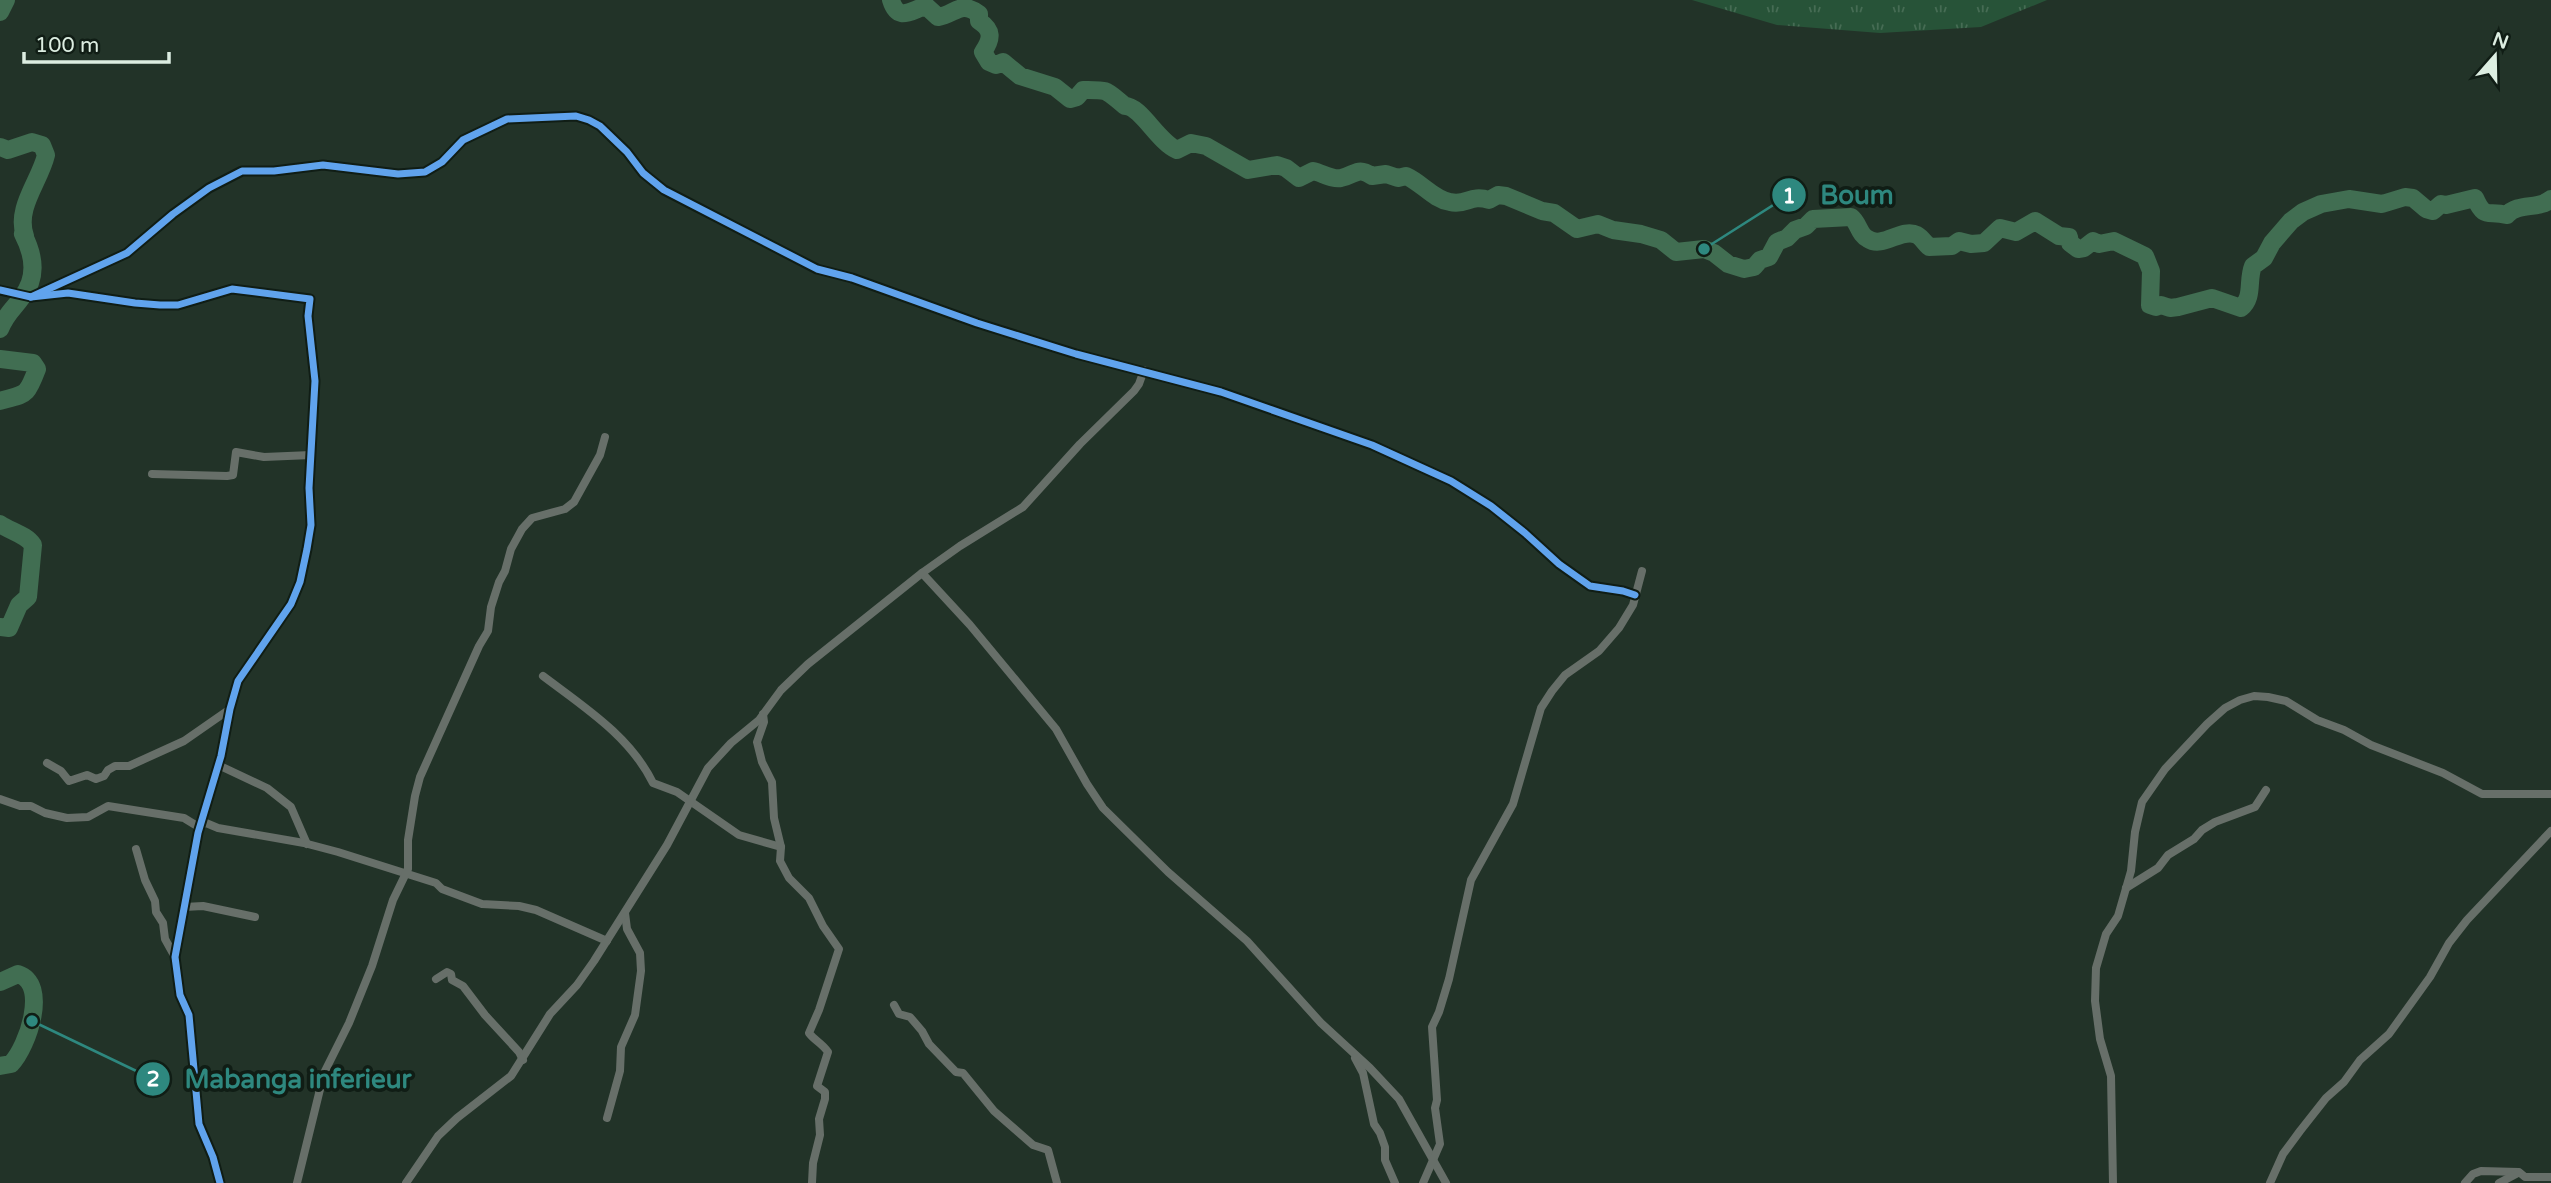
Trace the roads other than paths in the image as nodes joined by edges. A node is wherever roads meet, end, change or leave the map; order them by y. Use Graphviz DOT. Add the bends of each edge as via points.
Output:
graph roads {
  1 [pos="0,290"];
  2 [pos="26,296"];
  3 [pos="1144,370"];
  4 [pos="605,437"];
  5 [pos="311,455"];
  6 [pos="152,474"];
  7 [pos="1642,571"];
  8 [pos="922,573"];
  9 [pos="1634,595"];
  10 [pos="543,676"];
  11 [pos="230,709"];
  12 [pos="763,714"];
  13 [pos="47,763"];
  14 [pos="218,765"];
  15 [pos="2266,790"];
  16 [pos="2551,794"];
  17 [pos="0,799"];
  18 [pos="690,803"];
  19 [pos="200,826"];
  20 [pos="2551,831"];
  21 [pos="307,844"];
  22 [pos="781,846"];
  23 [pos="136,849"];
  24 [pos="406,874"];
  25 [pos="2126,888"];
  26 [pos="184,907"];
  27 [pos="625,913"];
  28 [pos="255,917"];
  29 [pos="607,941"];
  30 [pos="174,957"];
  31 [pos="436,979"];
  32 [pos="894,1005"];
  33 [pos="1347,1046"];
  34 [pos="523,1060"];
  35 [pos="607,1118"];
  36 [pos="1432,1160"];
  37 [pos="2519,1172"];
  38 [pos="2551,1177"];
  39 [pos="220,1183"];
  40 [pos="297,1183"];
  41 [pos="406,1183"];
  42 [pos="812,1183"];
  43 [pos="1057,1183"];
  44 [pos="1395,1183"];
  45 [pos="1423,1183"];
  46 [pos="1446,1183"];
  47 [pos="2113,1183"];
  48 [pos="2270,1183"];
  49 [pos="2465,1183"];
  50 [pos="2500,1183"];
  1 -- 2 [label="street"];
  2 -- 3 [label="street" via="127,253 209,188 242,171 323,165 398,174 425,172 463,140 492,124 507,119 576,116 600,126 664,190 817,269 1076,354"];
  2 -- 5 [label="street" via="68,293 178,305 232,289 310,299 315,381"];
  3 -- 8 [label="street" via="1134,391 1023,507"];
  3 -- 9 [label="street" via="1221,391 1372,444 1451,481 1491,506 1590,586"];
  4 -- 24 [label="street" via="600,456 574,502 532,519 511,549 491,607 488,631 420,777"];
  5 -- 6 [label="street" via="264,457 236,452 233,475"];
  5 -- 11 [label="street" via="311,525 300,582 291,604 239,681"];
  7 -- 9 [label="street"];
  8 -- 12 [label="street" via="808,664"];
  8 -- 33 [label="street" via="1056,729 1103,808 1247,942"];
  9 -- 36 [label="street" via="1619,628 1599,651 1565,676 1541,708 1513,804 1471,880 1449,979 1432,1027 1440,1143"];
  10 -- 18 [label="street" via="627,744 653,783"];
  11 -- 13 [label="street" via="184,741 129,766 115,766 96,779 87,775 69,781"];
  11 -- 14 [label="street"];
  12 -- 18 [label="street" via="708,768"];
  12 -- 22 [label="street" via="757,742 772,782"];
  14 -- 19 [label="street"];
  14 -- 21 [label="street" via="267,788 291,807"];
  15 -- 25 [label="street" via="2255,807 2209,826"];
  16 -- 25 [label="street" via="2482,794 2317,720 2286,701 2254,696 2225,708 2207,723 2142,802"];
  17 -- 19 [label="street" via="67,818 88,817 108,806 168,815"];
  18 -- 22 [label="street" via="739,835"];
  18 -- 27 [label="street"];
  19 -- 21 [label="street" via="210,824"];
  19 -- 26 [label="street"];
  20 -- 48 [label="street" via="2467,920 2389,1034 2326,1098 2283,1154"];
  21 -- 24 [label="street"];
  22 -- 42 [label="street" via="779,856 789,878 809,898 839,949 809,1033 828,1052 817,1086 825,1092 825,1100"];
  23 -- 30 [label="street"];
  24 -- 29 [label="street" via="482,904 536,910"];
  24 -- 40 [label="street" via="349,1023 324,1073"];
  25 -- 47 [label="street" via="2096,968 2100,1039 2111,1076"];
  26 -- 28 [label="street" via="203,906"];
  26 -- 30 [label="street"];
  27 -- 29 [label="street"];
  27 -- 35 [label="street" via="627,929 640,953 641,971 635,1014 621,1047 621,1071"];
  29 -- 34 [label="street" via="550,1014"];
  30 -- 39 [label="street" via="180,995 189,1015 199,1125"];
  31 -- 34 [label="street" via="447,971 451,974"];
  32 -- 43 [label="street" via="899,1014 910,1017 956,1072 963,1073 994,1111 1033,1145 1048,1150"];
  33 -- 36 [label="street" via="1399,1099"];
  33 -- 44 [label="street" via="1363,1073 1374,1124"];
  34 -- 41 [label="street" via="511,1076 438,1136"];
  36 -- 45 [label="street"];
  36 -- 46 [label="street"];
  37 -- 38 [label="street" via="2525,1177"];
  37 -- 49 [label="street" via="2481,1171"];
  37 -- 50 [label="street"];
}
